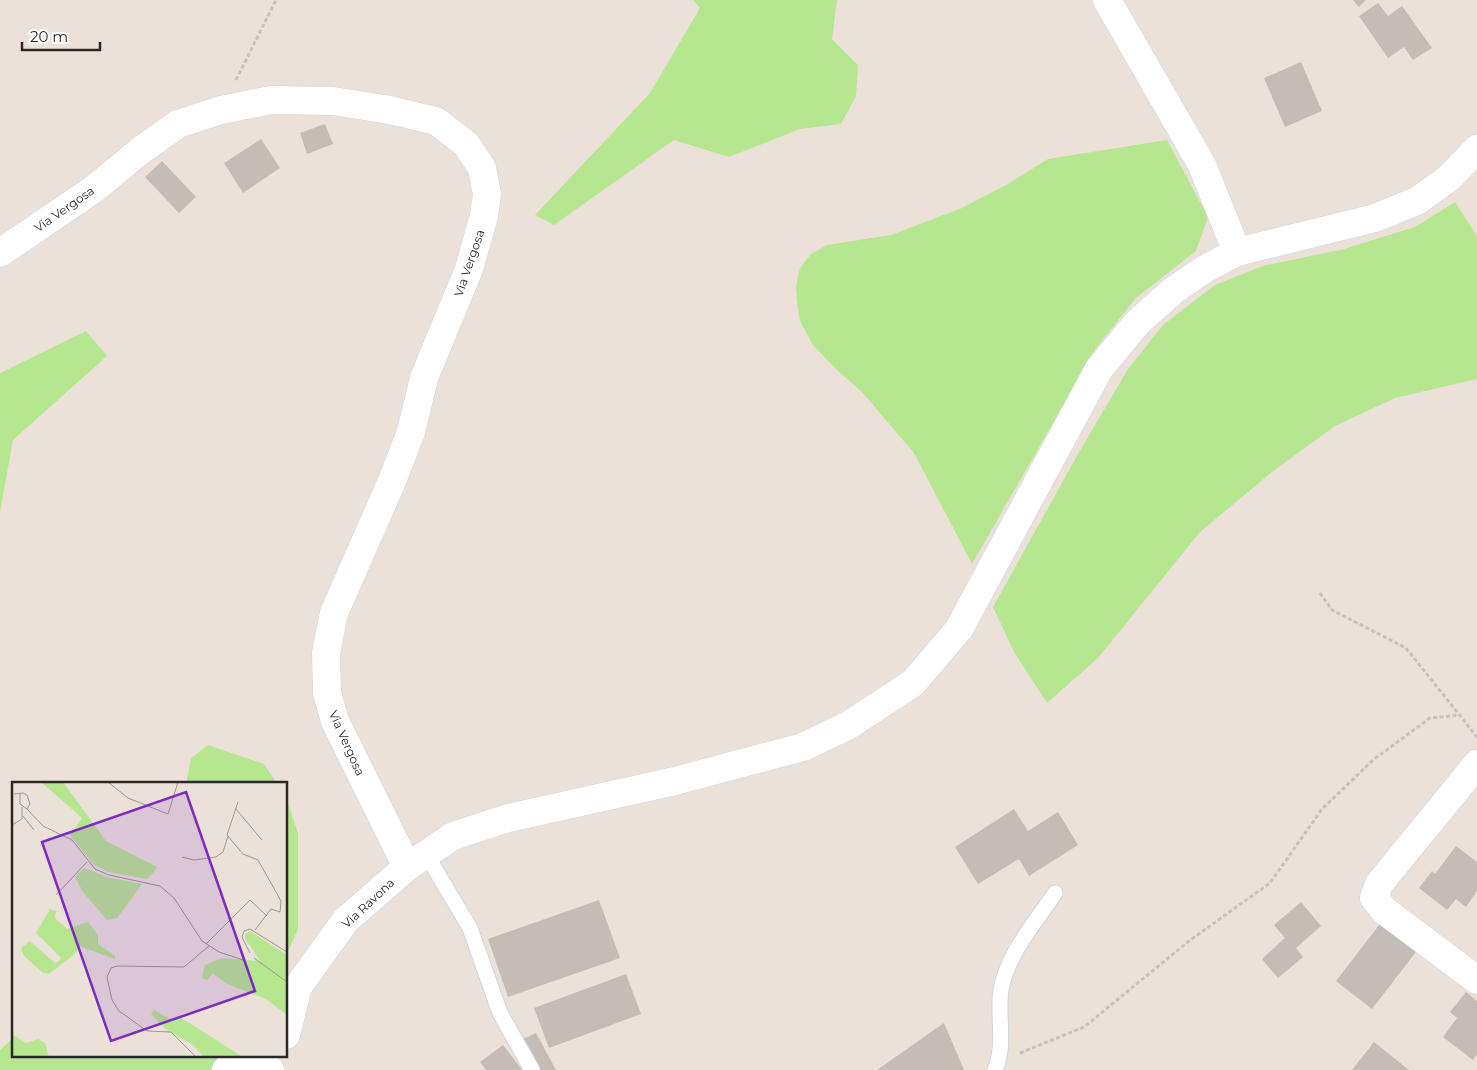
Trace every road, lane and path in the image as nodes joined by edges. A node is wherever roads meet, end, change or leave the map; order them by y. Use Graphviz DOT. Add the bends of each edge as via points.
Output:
graph roads {
  1 [pos="276,0"];
  2 [pos="1107,0"];
  3 [pos="221,110"];
  4 [pos="1477,149"];
  5 [pos="1237,252"];
  6 [pos="0,253"];
  7 [pos="1320,593"];
  8 [pos="1460,715"];
  9 [pos="1477,736"];
  10 [pos="1477,764"];
  11 [pos="416,861"];
  12 [pos="1055,892"];
  13 [pos="1477,980"];
  14 [pos="292,996"];
  15 [pos="288,1022"];
  16 [pos="236,1063"];
  17 [pos="997,1066"];
  18 [pos="270,1070"];
  19 [pos="532,1070"];
  1 -- 3 [label="path"];
  2 -- 5 [label="street" via="1202,165"];
  3 -- 6 [label="street, Via Vergosa" via="178,124 94,189"];
  3 -- 11 [label="street, Via Vergosa" via="271,100 332,101 436,120 466,144 482,168 486,194 484,216 469,269 424,378 411,432 392,481 334,613 326,653 327,693 335,721"];
  4 -- 5 [label="street, Via Ravona" via="1450,178 1400,208 1375,218"];
  5 -- 11 [label="street, Via Ravona" via="1174,290 1138,322 1099,369 959,629 913,683 848,725 803,747 675,781 508,818 453,836"];
  7 -- 8 [label="path" via="1332,610 1406,648"];
  8 -- 9 [label="path"];
  8 -- 17 [label="path" via="1430,718 1373,760 1322,809 1270,883 1189,941 1084,1027"];
  10 -- 13 [label="street" via="1379,884 1374,898 1385,911"];
  11 -- 14 [label="street, Via Ravona" via="346,920"];
  11 -- 19 [label="lane" via="470,928 500,1013"];
  12 -- 17 [label="lane" via="1008,965 1001,991 1002,1024"];
  14 -- 15 [label="street, Via Ravona"];
  16 -- 18 [label="street" via="255,1064"];
}
